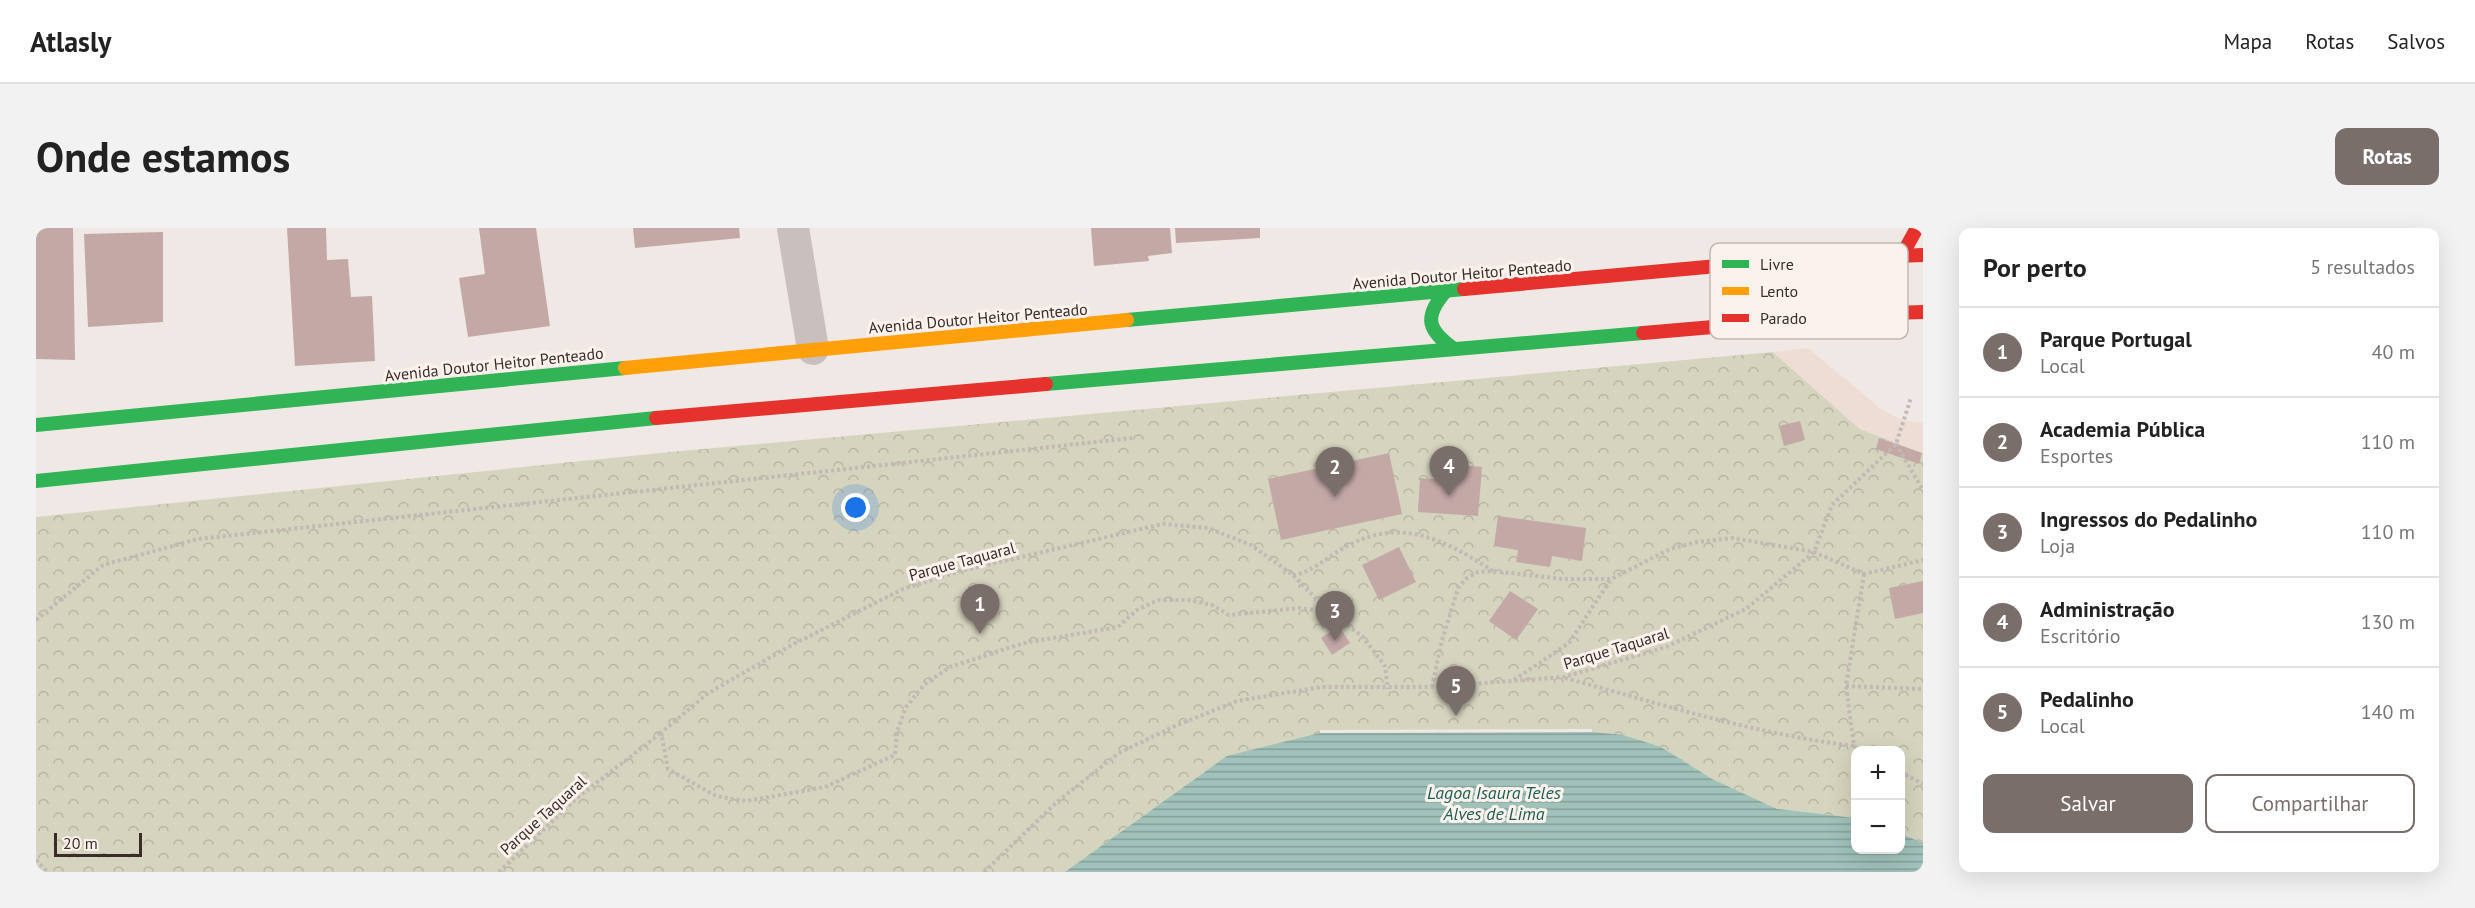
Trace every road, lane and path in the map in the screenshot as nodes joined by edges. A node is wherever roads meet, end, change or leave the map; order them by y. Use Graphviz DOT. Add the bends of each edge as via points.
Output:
graph roads {
  1 [pos="793,228"];
  2 [pos="1917,228"];
  3 [pos="1908,244"];
  4 [pos="1710,267"];
  5 [pos="1445,292"];
  6 [pos="1923,312"];
  7 [pos="1908,313"];
  8 [pos="1710,329"];
  9 [pos="813,349"];
  10 [pos="1454,349"];
  11 [pos="1911,398"];
  12 [pos="36,425"];
  13 [pos="1133,438"];
  14 [pos="1896,444"];
  15 [pos="36,481"];
  16 [pos="1923,490"];
  17 [pos="1814,552"];
  18 [pos="1923,560"];
  19 [pos="1493,571"];
  20 [pos="1864,574"];
  21 [pos="1293,575"];
  22 [pos="1611,579"];
  23 [pos="1329,612"];
  24 [pos="36,620"];
  25 [pos="1564,677"];
  26 [pos="1512,682"];
  27 [pos="1846,686"];
  28 [pos="1432,687"];
  29 [pos="1388,689"];
  30 [pos="1923,689"];
  31 [pos="661,733"];
  32 [pos="1854,746"];
  33 [pos="1905,775"];
  34 [pos="1923,784"];
  35 [pos="36,860"];
  36 [pos="48,872"];
  37 [pos="499,872"];
  38 [pos="984,872"];
  1 -- 9 [label="street"];
  2 -- 3 [label="main road"];
  4 -- 5 [label="main road, Avenida Doutor Heitor Penteado"];
  5 -- 9 [label="main road, Avenida Doutor Heitor Penteado"];
  5 -- 10 [label="main road" via="1429,317 1431,329"];
  6 -- 7 [label="main road"];
  8 -- 10 [label="main road"];
  9 -- 12 [label="main road, Avenida Doutor Heitor Penteado"];
  10 -- 15 [label="main road" via="628,420"];
  11 -- 14 [label="path"];
  13 -- 24 [label="path" via="198,538 103,565"];
  14 -- 16 [label="path"];
  14 -- 17 [label="path" via="1832,505"];
  17 -- 20 [label="path"];
  17 -- 22 [label="path" via="1733,538 1697,542 1670,549"];
  17 -- 25 [label="path, Parque Taquaral" via="1746,609 1666,647"];
  18 -- 20 [label="path"];
  19 -- 21 [label="path" via="1452,545 1422,534 1384,532 1352,542 1304,574"];
  19 -- 22 [label="path" via="1563,579"];
  19 -- 28 [label="path" via="1478,572 1458,588"];
  20 -- 27 [label="path"];
  21 -- 23 [label="path, Parque Taquaral"];
  21 -- 31 [label="path, Parque Taquaral" via="1251,545 1208,528 1163,524 961,571 903,589 788,647 707,694"];
  22 -- 26 [label="path" via="1569,642"];
  23 -- 29 [label="path, Parque Taquaral" via="1362,636 1374,651 1385,666"];
  23 -- 31 [label="path, Parque Taquaral" via="1299,608 1230,615 1212,605 1189,600 1158,600 1137,610 1118,627 1024,643 950,667 924,685 906,707 897,732 895,755 814,789 746,801 716,796 668,769"];
  25 -- 26 [label="path, Parque Taquaral"];
  25 -- 32 [label="path" via="1740,727"];
  26 -- 28 [label="path, Parque Taquaral"];
  27 -- 30 [label="path"];
  27 -- 32 [label="path"];
  28 -- 29 [label="path, Parque Taquaral"];
  29 -- 38 [label="path, Parque Taquaral" via="1321,687 1237,701 1175,726 1119,753 1058,801"];
  31 -- 37 [label="path, Parque Taquaral" via="577,798"];
  33 -- 34 [label="path"];
  35 -- 36 [label="path"];
}
